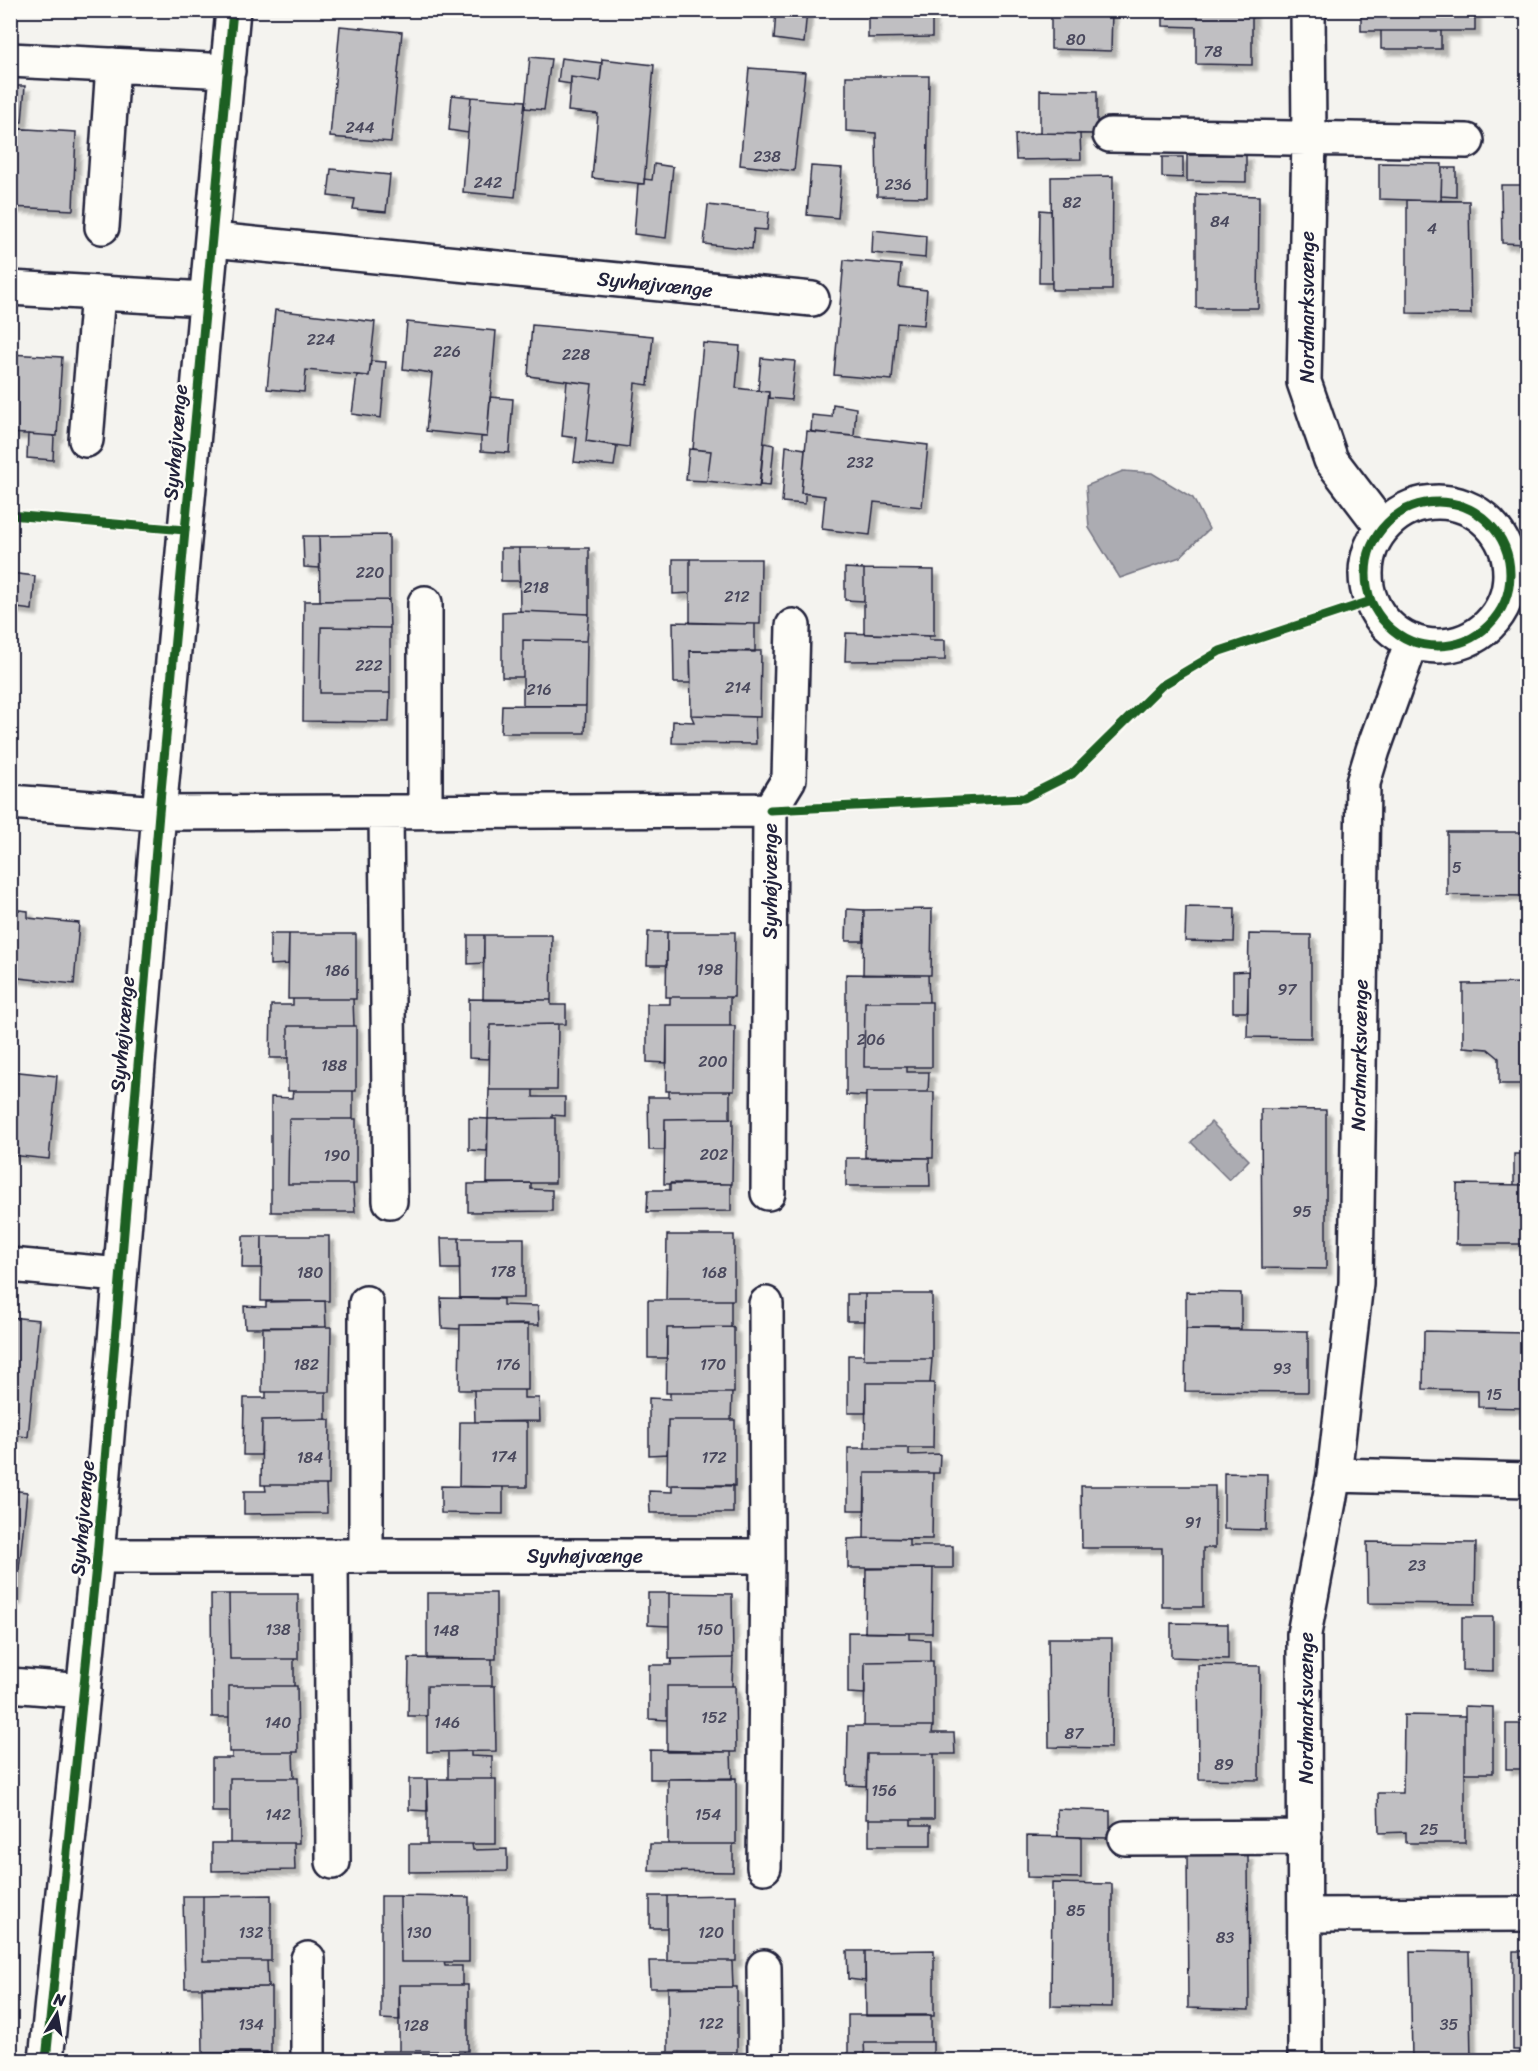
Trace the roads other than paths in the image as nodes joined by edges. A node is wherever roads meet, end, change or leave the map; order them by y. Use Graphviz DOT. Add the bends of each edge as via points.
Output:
graph roads {
  1 [pos="233,10"];
  2 [pos="1308,10"];
  3 [pos="10,60"];
  4 [pos="113,65"];
  5 [pos="228,70"];
  6 [pos="1110,135"];
  7 [pos="1309,138"];
  8 [pos="1467,141"];
  9 [pos="102,227"];
  10 [pos="213,240"];
  11 [pos="10,288"];
  12 [pos="98,293"];
  13 [pos="206,299"];
  14 [pos="812,299"];
  15 [pos="86,440"];
  16 [pos="1382,527"];
  17 [pos="425,603"];
  18 [pos="1516,610"];
  19 [pos="793,626"];
  20 [pos="1412,641"];
  21 [pos="10,802"];
  22 [pos="770,810"];
  23 [pos="425,811"];
  24 [pos="386,812"];
  25 [pos="159,813"];
  26 [pos="768,1193"];
  27 [pos="390,1200"];
  28 [pos="10,1265"];
  29 [pos="120,1275"];
  30 [pos="366,1304"];
  31 [pos="766,1304"];
  32 [pos="1334,1475"];
  33 [pos="1527,1479"];
  34 [pos="97,1556"];
  35 [pos="331,1556"];
  36 [pos="366,1556"];
  37 [pos="767,1556"];
  38 [pos="10,1684"];
  39 [pos="84,1691"];
  40 [pos="1305,1837"];
  41 [pos="1125,1838"];
  42 [pos="333,1862"];
  43 [pos="764,1867"];
  44 [pos="1527,1914"];
  45 [pos="1305,1915"];
  46 [pos="308,1959"];
  47 [pos="764,1967"];
  48 [pos="46,2061"];
  49 [pos="308,2061"];
  50 [pos="765,2061"];
  51 [pos="1305,2061"];
  1 -- 5 [label="street, Syvhøjvænge"];
  2 -- 7 [label="street, Nordmarksvænge"];
  3 -- 4 [label="street"];
  4 -- 5 [label="street"];
  4 -- 9 [label="street"];
  5 -- 10 [label="street, Syvhøjvænge"];
  6 -- 7 [label="street"];
  7 -- 8 [label="street"];
  7 -- 16 [label="street, Nordmarksvænge" via="1304,382 1330,460"];
  10 -- 13 [label="street, Syvhøjvænge"];
  10 -- 14 [label="street, Syvhøjvænge"];
  11 -- 12 [label="street"];
  12 -- 13 [label="street"];
  12 -- 15 [label="street"];
  13 -- 25 [label="street, Syvhøjvænge"];
  16 -- 18 [label="street" via="1402,510 1427,502 1453,502 1477,512 1496,530 1508,553"];
  16 -- 20 [label="street" via="1369,550 1365,576 1371,601 1395,632"];
  17 -- 23 [label="street"];
  18 -- 20 [label="street" via="1476,636 1455,644 1433,646"];
  19 -- 22 [label="street" via="789,779"];
  20 -- 32 [label="street, Nordmarksvænge" via="1363,783 1356,1283"];
  21 -- 25 [label="street, Syvhøjvænge"];
  22 -- 23 [label="street, Syvhøjvænge"];
  22 -- 26 [label="street, Syvhøjvænge"];
  23 -- 24 [label="street, Syvhøjvænge"];
  24 -- 25 [label="street, Syvhøjvænge"];
  24 -- 27 [label="street"];
  25 -- 29 [label="street, Syvhøjvænge"];
  28 -- 29 [label="street"];
  29 -- 34 [label="street, Syvhøjvænge"];
  30 -- 36 [label="street"];
  31 -- 37 [label="street"];
  32 -- 33 [label="street"];
  32 -- 40 [label="street, Nordmarksvænge" via="1304,1634"];
  34 -- 35 [label="street, Syvhøjvænge"];
  34 -- 39 [label="street, Syvhøjvænge"];
  35 -- 36 [label="street, Syvhøjvænge"];
  35 -- 42 [label="street"];
  36 -- 37 [label="street, Syvhøjvænge"];
  37 -- 43 [label="street"];
  38 -- 39 [label="street"];
  39 -- 48 [label="street, Syvhøjvænge"];
  40 -- 41 [label="street"];
  40 -- 45 [label="street, Nordmarksvænge"];
  44 -- 45 [label="street"];
  45 -- 51 [label="street, Nordmarksvænge"];
  46 -- 49 [label="street"];
  47 -- 50 [label="street"];
}
